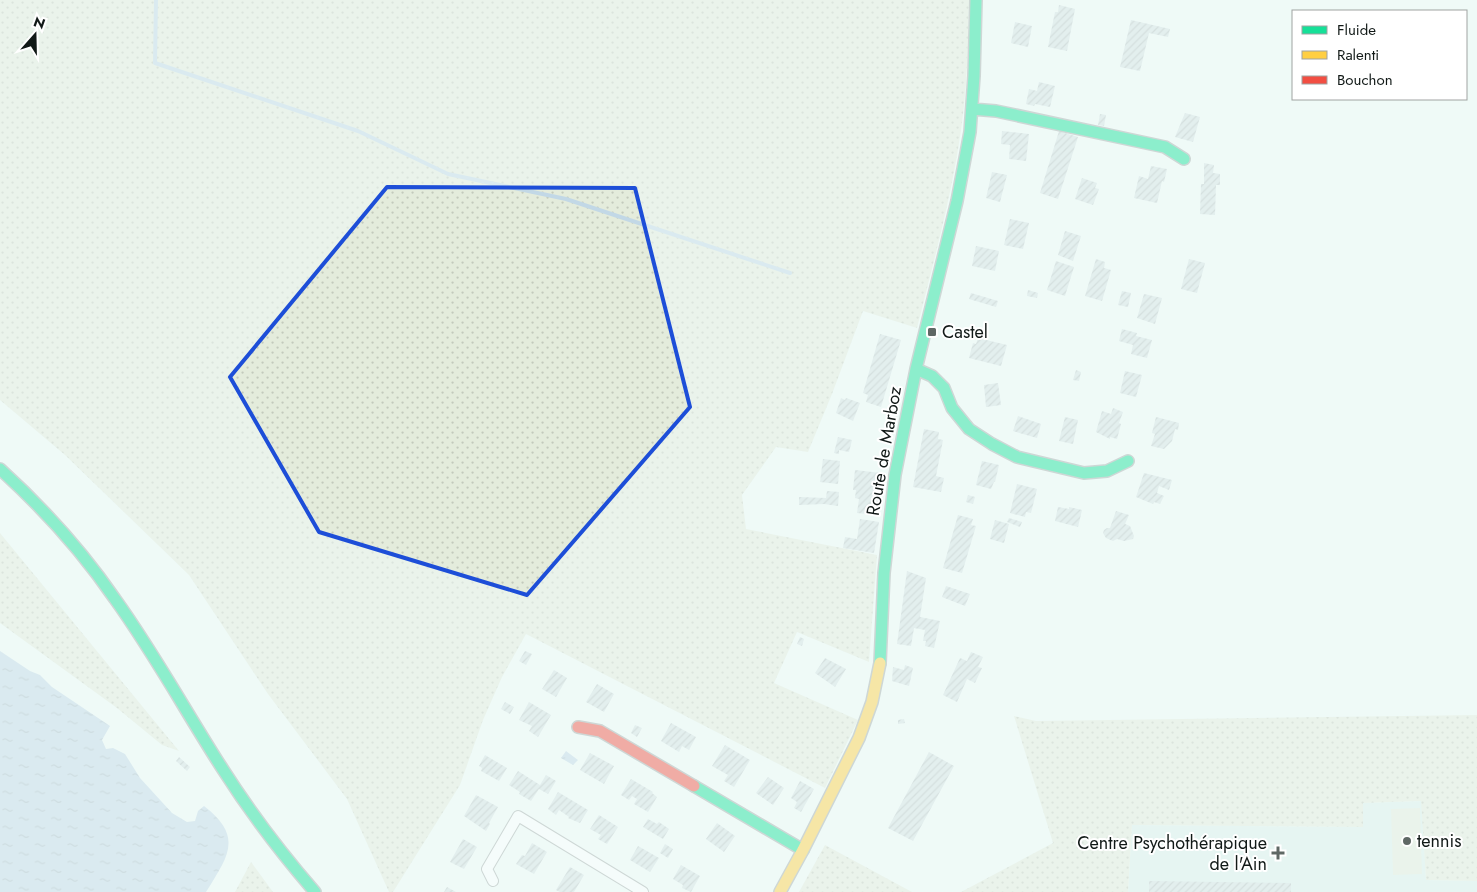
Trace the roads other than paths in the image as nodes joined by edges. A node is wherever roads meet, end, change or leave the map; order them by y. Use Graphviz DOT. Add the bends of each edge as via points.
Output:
graph roads {
  1 [pos="976,0"];
  2 [pos="972,109"];
  3 [pos="1184,159"];
  4 [pos="916,369"];
  5 [pos="1128,461"];
  6 [pos="0,468"];
  7 [pos="578,727"];
  8 [pos="803,850"];
  9 [pos="493,881"];
  10 [pos="314,892"];
  11 [pos="643,892"];
  12 [pos="780,892"];
  1 -- 2 [label="main road, Route de Marboz"];
  2 -- 3 [label="main road" via="996,111 1165,147"];
  2 -- 4 [label="main road, Route de Marboz" via="957,201"];
  4 -- 5 [label="main road" via="932,376 944,388 952,408 969,429 1017,457 1084,473 1107,471"];
  4 -- 8 [label="main road, Route de Marboz" via="889,520 880,663 872,702 859,738"];
  6 -- 10 [label="main road" via="32,498 116,599 238,793"];
  7 -- 8 [label="main road" via="600,731"];
  8 -- 12 [label="main road, Route de Marboz"];
  9 -- 11 [label="street" via="487,869 518,816"];
}
